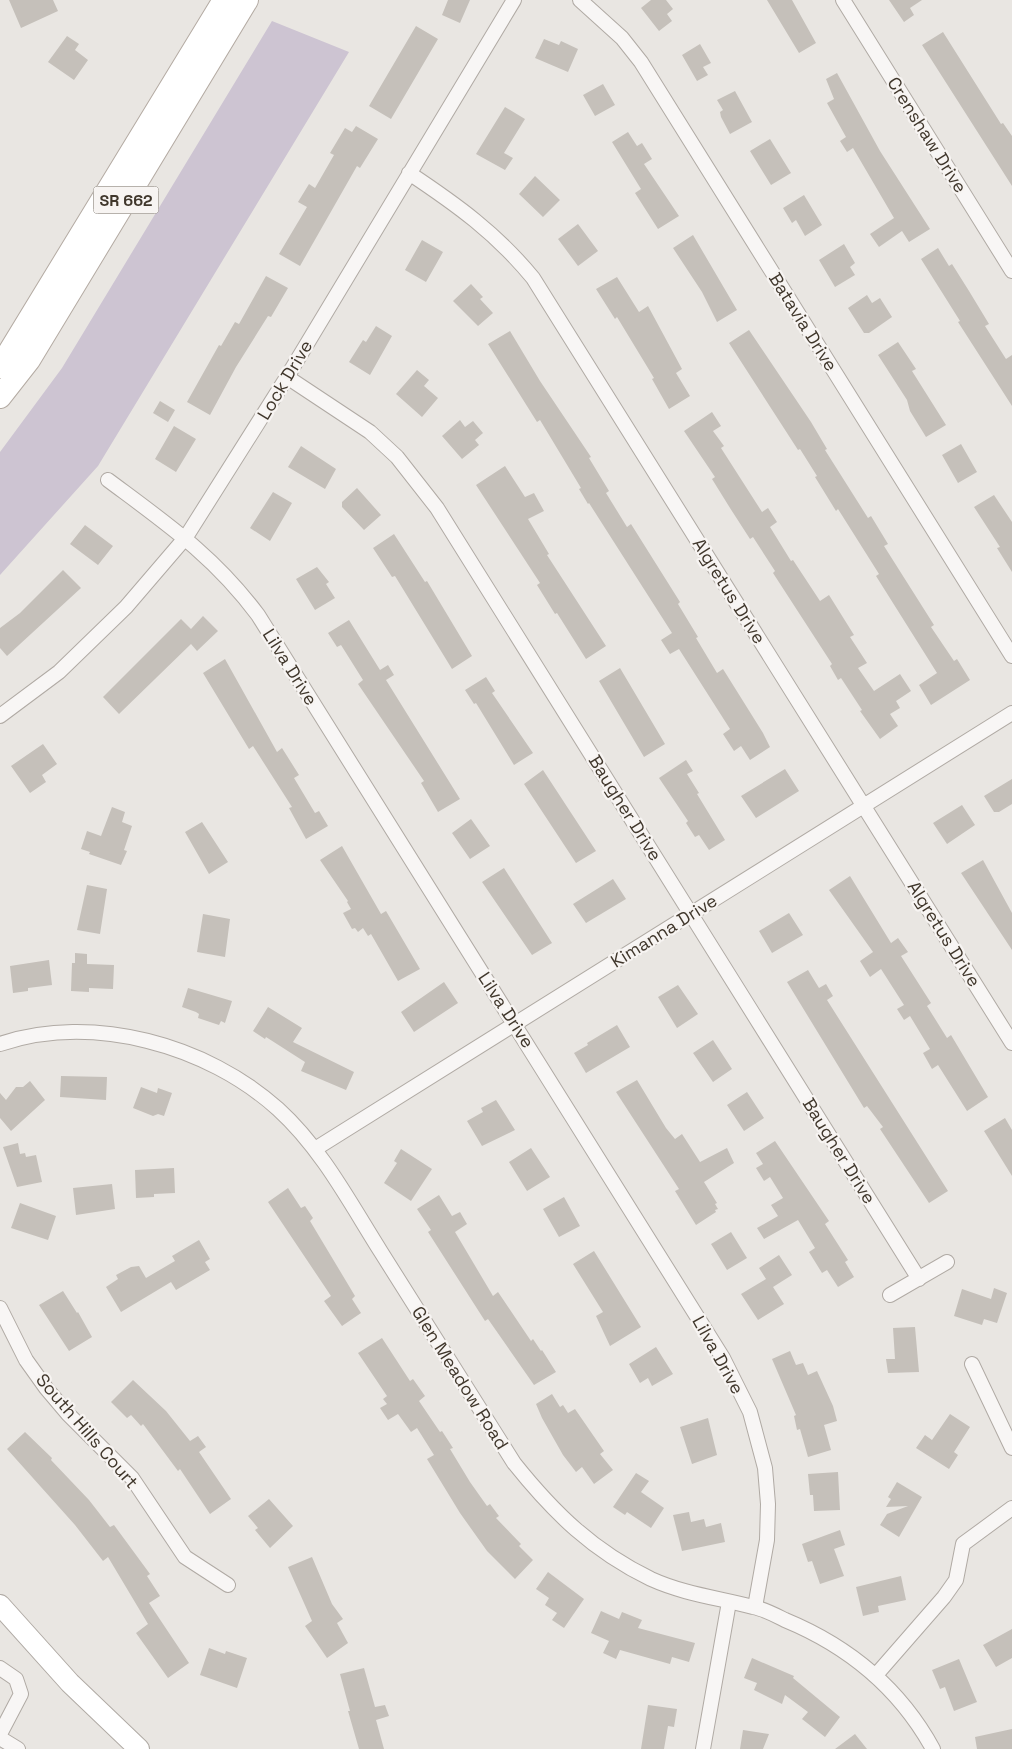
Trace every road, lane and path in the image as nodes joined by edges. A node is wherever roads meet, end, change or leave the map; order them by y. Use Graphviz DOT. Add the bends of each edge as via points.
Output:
graph roads {
  1 [pos="224,0"];
  2 [pos="247,0"];
  3 [pos="514,0"];
  4 [pos="580,0"];
  5 [pos="843,0"];
  6 [pos="409,174"];
  7 [pos="1012,270"];
  8 [pos="0,366"];
  9 [pos="287,377"];
  10 [pos="0,397"];
  11 [pos="108,480"];
  12 [pos="186,537"];
  13 [pos="1012,656"];
  14 [pos="1012,713"];
  15 [pos="0,716"];
  16 [pos="864,805"];
  17 [pos="691,914"];
  18 [pos="516,1025"];
  19 [pos="1012,1043"];
  20 [pos="0,1044"];
  21 [pos="315,1149"];
  22 [pos="947,1262"];
  23 [pos="919,1279"];
  24 [pos="890,1295"];
  25 [pos="0,1308"];
  26 [pos="972,1364"];
  27 [pos="1012,1448"];
  28 [pos="1012,1508"];
  29 [pos="228,1585"];
  30 [pos="729,1602"];
  31 [pos="0,1604"];
  32 [pos="755,1607"];
  33 [pos="0,1668"];
  34 [pos="876,1675"];
  35 [pos="0,1734"];
  36 [pos="0,1738"];
  37 [pos="18,1749"];
  38 [pos="139,1749"];
  39 [pos="703,1749"];
  40 [pos="933,1749"];
  1 -- 8 [label="main road, SR 662"];
  2 -- 10 [label="main road, SR 662" via="34,352"];
  3 -- 6 [label="street, Lock Drive"];
  4 -- 13 [label="street, Batavia Drive" via="622,38 641,62"];
  5 -- 7 [label="street, Crenshaw Drive"];
  6 -- 9 [label="street, Lock Drive"];
  6 -- 16 [label="street, Algretus Drive" via="490,231 533,278"];
  9 -- 12 [label="street, Lock Drive"];
  9 -- 17 [label="street, Baugher Drive" via="370,432 397,457 437,508"];
  11 -- 12 [label="street, Lilva Drive"];
  12 -- 15 [label="street, Lock Drive" via="119,614 59,672"];
  12 -- 18 [label="street, Lilva Drive" via="218,566 258,616"];
  14 -- 16 [label="street, Kimanna Drive"];
  16 -- 17 [label="street, Kimanna Drive"];
  16 -- 19 [label="street, Algretus Drive"];
  17 -- 18 [label="street, Kimanna Drive"];
  17 -- 23 [label="street, Baugher Drive"];
  18 -- 21 [label="street, Kimanna Drive"];
  18 -- 32 [label="street, Lilva Drive" via="723,1358 750,1412 765,1468 768,1504 767,1540"];
  20 -- 21 [label="street, Glen Meadow Road" via="37,1036 85,1033 132,1038 182,1052 236,1078 277,1109"];
  21 -- 30 [label="street, Glen Meadow Road" via="514,1463 546,1503 605,1554 652,1579"];
  22 -- 23 [label="street"];
  23 -- 24 [label="street"];
  25 -- 29 [label="street, South Hills Court" via="26,1360 46,1388 132,1478 185,1557"];
  26 -- 27 [label="street"];
  28 -- 34 [label="street" via="963,1544 956,1580"];
  30 -- 32 [label="street, Glen Meadow Road"];
  30 -- 39 [label="street"];
  31 -- 38 [label="street" via="70,1683"];
  32 -- 34 [label="street, Glen Meadow Road" via="828,1641"];
  33 -- 35 [label="street" via="16,1679 21,1694"];
  34 -- 40 [label="street, Glen Meadow Road" via="904,1706"];
  36 -- 37 [label="street"];
}
